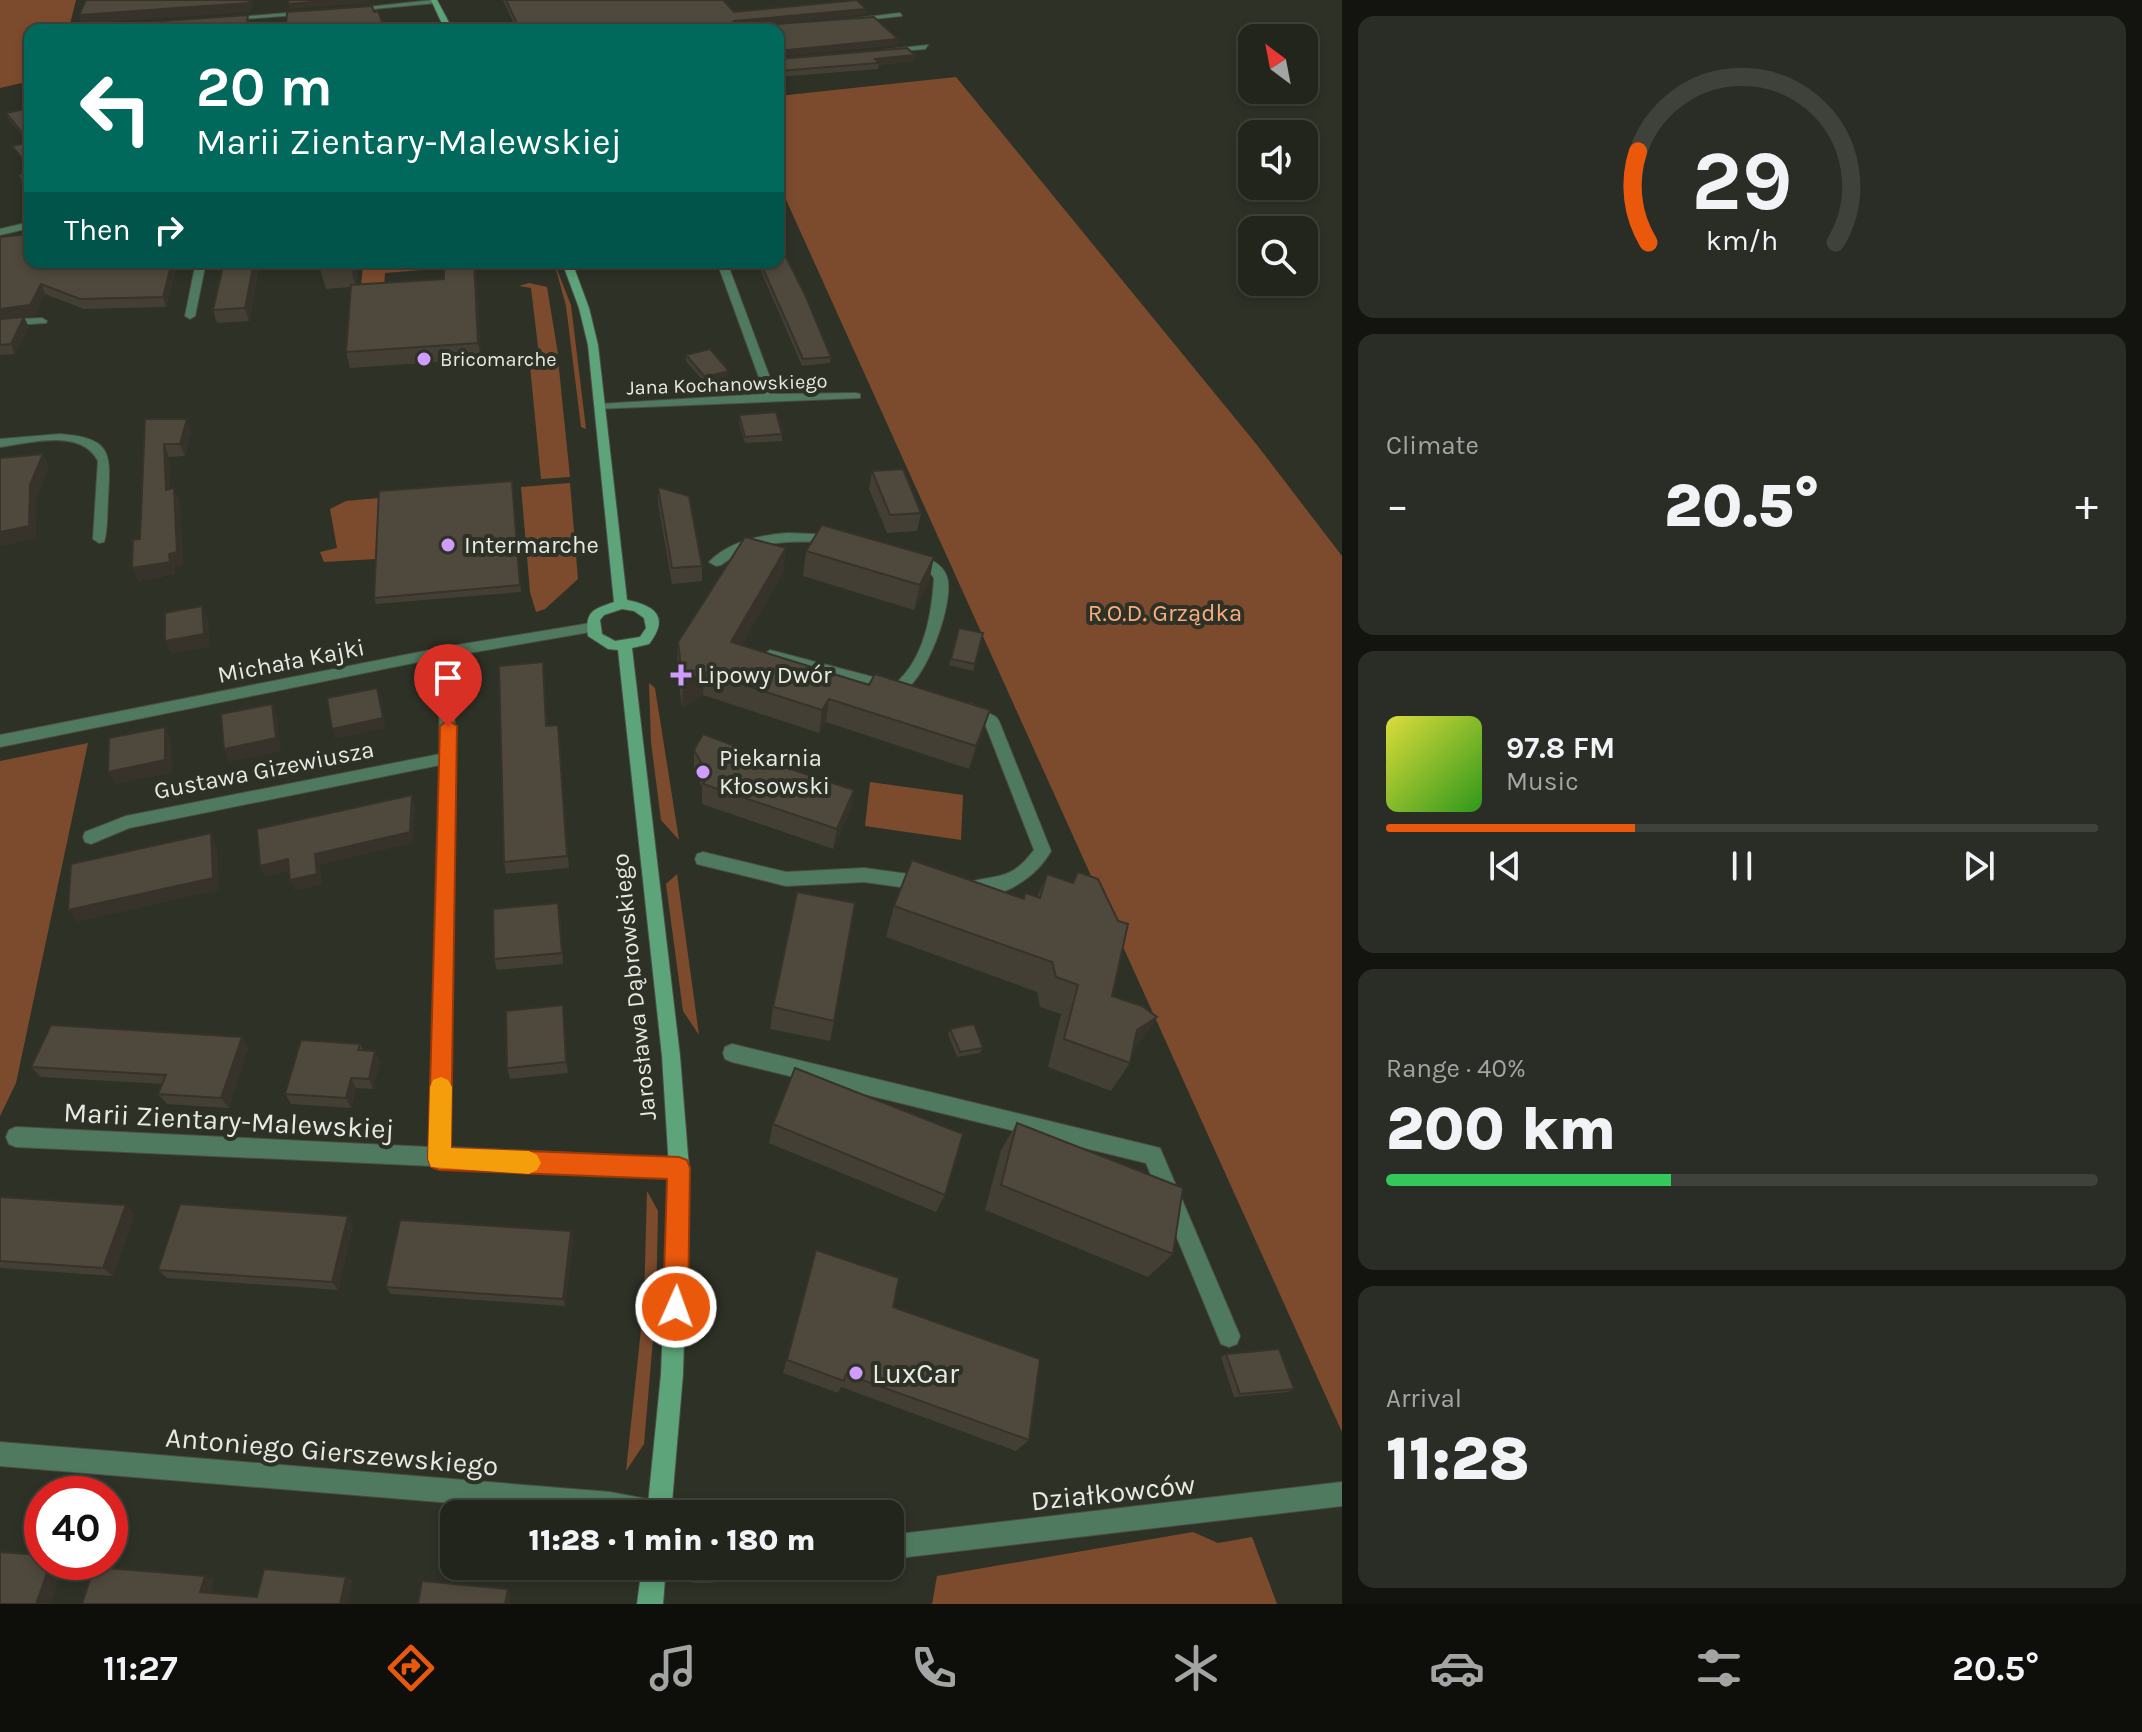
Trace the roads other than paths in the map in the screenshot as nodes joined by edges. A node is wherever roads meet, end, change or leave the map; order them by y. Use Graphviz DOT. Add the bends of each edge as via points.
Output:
graph roads {
  1 [pos="434,1"];
  2 [pos="336,11"];
  3 [pos="321,12"];
  4 [pos="900,15"];
  5 [pos="215,18"];
  6 [pos="841,20"];
  7 [pos="446,24"];
  8 [pos="925,47"];
  9 [pos="881,51"];
  10 [pos="24,226"];
  11 [pos="0,232"];
  12 [pos="200,268"];
  13 [pos="569,268"];
  14 [pos="724,268"];
  15 [pos="190,316"];
  16 [pos="42,321"];
  17 [pos="0,323"];
  18 [pos="856,396"];
  19 [pos="772,397"];
  20 [pos="599,407"];
  21 [pos="0,443"];
  22 [pos="99,539"];
  23 [pos="848,541"];
  24 [pos="892,551"];
  25 [pos="716,562"];
  26 [pos="621,604"];
  27 [pos="591,628"];
  28 [pos="625,647"];
  29 [pos="445,652"];
  30 [pos="770,655"];
  31 [pos="900,688"];
  32 [pos="925,695"];
  33 [pos="950,702"];
  34 [pos="0,741"];
  35 [pos="448,758"];
  36 [pos="91,837"];
  37 [pos="703,859"];
  38 [pos="732,1053"];
  39 [pos="16,1137"];
  40 [pos="439,1159"];
  41 [pos="679,1168"];
  42 [pos="1229,1336"];
  43 [pos="0,1454"];
  44 [pos="1342,1494"];
  45 [pos="561,1500"];
  46 [pos="660,1500"];
  47 [pos="904,1545"];
  48 [pos="653,1580"];
  49 [pos="650,1604"];
  1 -- 2 [label="street"];
  1 -- 7 [label="street"];
  3 -- 5 [label="street"];
  4 -- 6 [label="street"];
  8 -- 9 [label="street"];
  10 -- 11 [label="street"];
  12 -- 15 [label="street"];
  13 -- 20 [label="street" via="587,321"];
  14 -- 19 [label="street"];
  16 -- 17 [label="street"];
  18 -- 19 [label="street, Jana Kochanowskiego"];
  19 -- 20 [label="street, Jana Kochanowskiego"];
  20 -- 26 [label="street"];
  21 -- 22 [label="street" via="79,439 102,450"];
  23 -- 25 [label="street" via="768,539 747,543"];
  24 -- 31 [label="street" via="921,559 941,578 941,597 918,671"];
  26 -- 27 [label="street" via="599,612"];
  26 -- 28 [label="street" via="642,608 653,621 650,635"];
  27 -- 28 [label="street" via="602,642"];
  27 -- 29 [label="street, Michała Kajki"];
  28 -- 41 [label="street, Jarosława Dąbrowskiego"];
  29 -- 34 [label="street, Michała Kajki"];
  29 -- 35 [label="street"];
  30 -- 31 [label="street"];
  31 -- 32 [label="street"];
  33 -- 37 [label="street" via="977,710 991,721 1043,851 1029,872 1000,886 942,886 864,875 786,879"];
  35 -- 36 [label="street, Gustawa Gizewiusza" via="126,822"];
  35 -- 40 [label="street"];
  38 -- 42 [label="street" via="1153,1155"];
  39 -- 40 [label="street, Marii Zientary-Malewskiej"];
  40 -- 41 [label="street, Marii Zientary-Malewskiej"];
  41 -- 46 [label="street, Jarosława Dąbrowskiego" via="675,1321"];
  43 -- 45 [label="street, Antoniego Gierszewskiego"];
  44 -- 47 [label="street, Działkowców"];
  48 -- 49 [label="street"];
}
